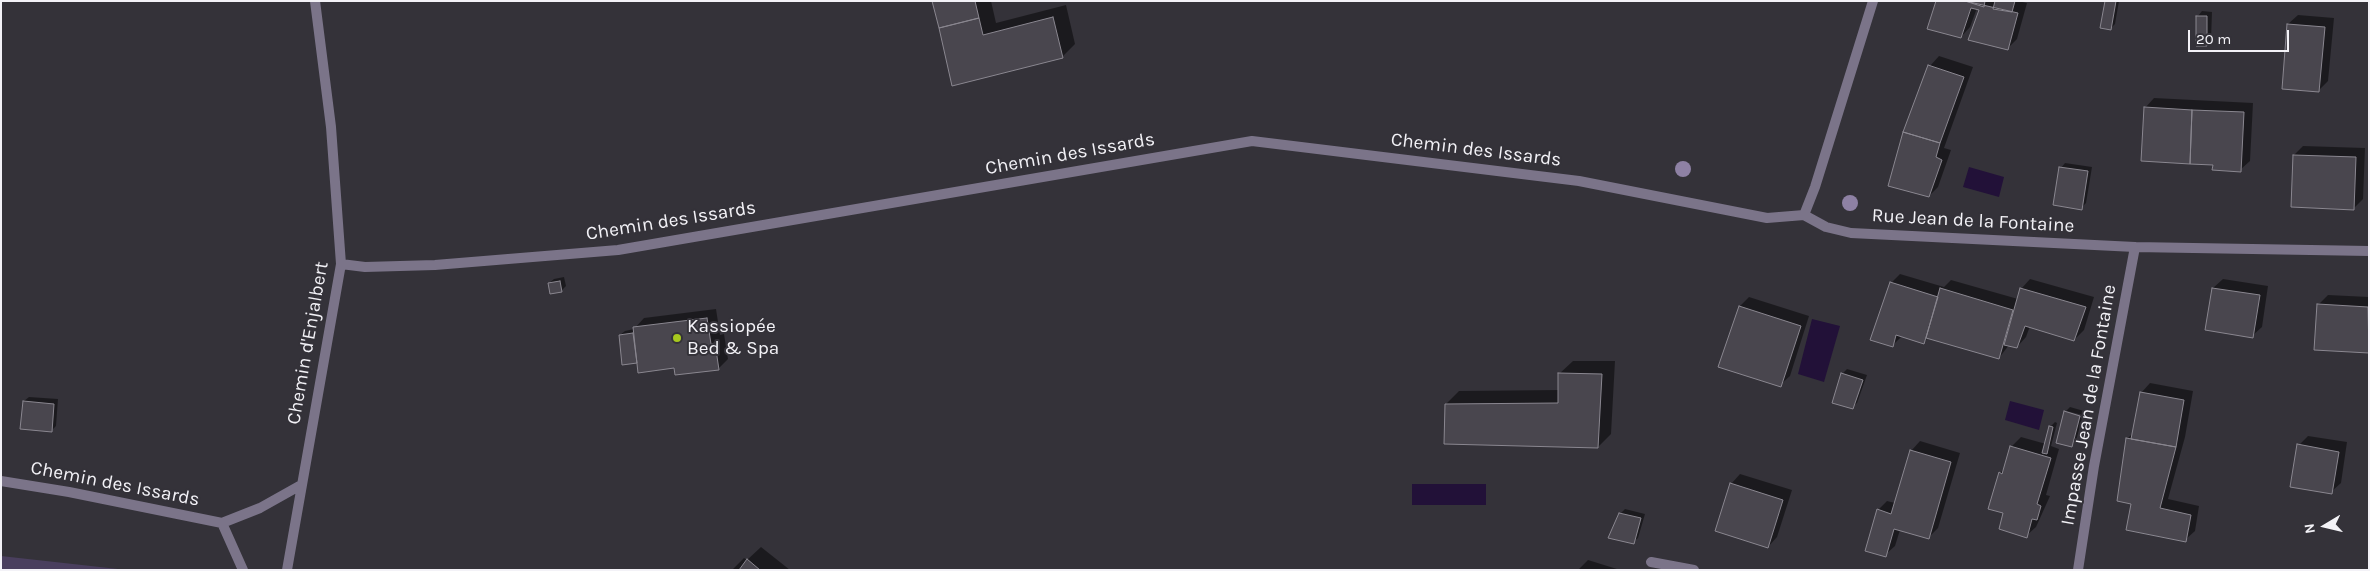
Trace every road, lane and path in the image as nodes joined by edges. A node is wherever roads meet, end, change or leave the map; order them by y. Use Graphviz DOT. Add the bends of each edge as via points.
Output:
graph roads {
  1 [pos="315,1"];
  2 [pos="1873,1"];
  3 [pos="1804,215"];
  4 [pos="2135,247"];
  5 [pos="2369,251"];
  6 [pos="341,264"];
  7 [pos="1,482"];
  8 [pos="301,485"];
  9 [pos="222,523"];
  10 [pos="1651,562"];
  11 [pos="243,570"];
  12 [pos="287,570"];
  13 [pos="1694,570"];
  14 [pos="2078,570"];
  1 -- 6 [label="street, Chemin d'Enjalbert" via="329,110"];
  2 -- 3 [label="street"];
  3 -- 4 [label="street, Rue Jean de la Fontaine" via="1826,227 1851,232"];
  3 -- 6 [label="street, Chemin des Issards" via="1767,218 1579,181 1252,141 618,250 435,265 365,267"];
  4 -- 5 [label="street, Rue Jean de la Fontaine"];
  4 -- 14 [label="street, Impasse Jean de la Fontaine"];
  6 -- 8 [label="street, Chemin d'Enjalbert"];
  7 -- 9 [label="street, Chemin des Issards" via="69,492"];
  8 -- 9 [label="street, Chemin des Issards" via="260,508"];
  8 -- 12 [label="street, Chemin d'Enjalbert"];
  9 -- 11 [label="street, Chemin des Issards"];
  10 -- 13 [label="street"];
}
